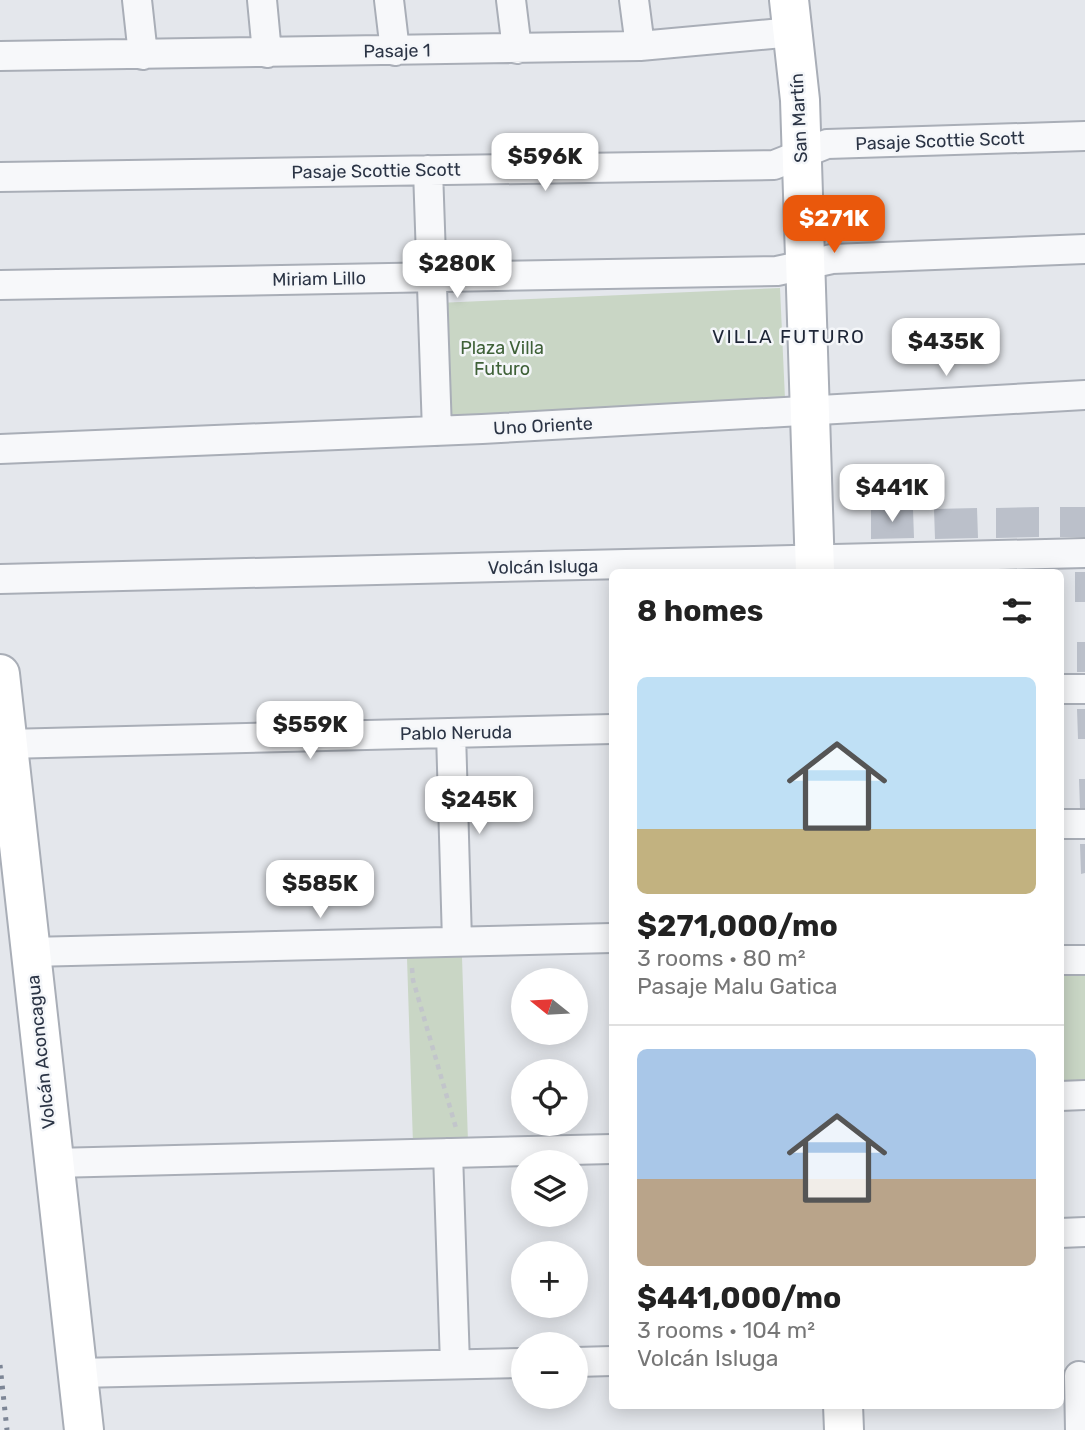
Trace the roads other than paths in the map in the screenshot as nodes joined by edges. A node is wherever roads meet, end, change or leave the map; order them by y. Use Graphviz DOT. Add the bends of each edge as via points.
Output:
graph roads {
  1 [pos="137,0"];
  2 [pos="262,0"];
  3 [pos="389,0"];
  4 [pos="511,0"];
  5 [pos="634,0"];
  6 [pos="791,16"];
  7 [pos="640,46"];
  8 [pos="517,49"];
  9 [pos="395,51"];
  10 [pos="267,53"];
  11 [pos="143,55"];
  12 [pos="0,56"];
  13 [pos="1085,136"];
  14 [pos="801,154"];
  15 [pos="428,170"];
  16 [pos="0,177"];
  17 [pos="1085,249"];
  18 [pos="804,265"];
  19 [pos="432,277"];
  20 [pos="0,285"];
  21 [pos="1085,395"];
  22 [pos="810,411"];
  23 [pos="437,431"];
  24 [pos="0,450"];
  25 [pos="1085,552"];
  26 [pos="815,566"];
  27 [pos="609,569"];
  28 [pos="627,569"];
  29 [pos="0,579"];
  30 [pos="0,674"];
  31 [pos="1064,689"];
  32 [pos="1085,689"];
  33 [pos="609,729"];
  34 [pos="451,733"];
  35 [pos="6,744"];
  36 [pos="1064,824"];
  37 [pos="1085,824"];
  38 [pos="609,938"];
  39 [pos="457,941"];
  40 [pos="30,951"];
  41 [pos="1064,960"];
  42 [pos="1085,960"];
  43 [pos="1085,1095"];
  44 [pos="1064,1096"];
  45 [pos="609,1149"];
  46 [pos="456,1153"];
  47 [pos="53,1163"];
  48 [pos="1085,1232"];
  49 [pos="1064,1233"];
  50 [pos="609,1361"];
  51 [pos="588,1362"];
  52 [pos="511,1363"];
  53 [pos="455,1364"];
  54 [pos="77,1373"];
  55 [pos="1075,1376"];
  56 [pos="843,1409"];
  57 [pos="84,1430"];
  58 [pos="844,1430"];
  59 [pos="1080,1430"];
  1 -- 11 [label="street"];
  2 -- 10 [label="street"];
  3 -- 9 [label="street"];
  4 -- 8 [label="street"];
  5 -- 7 [label="street"];
  6 -- 7 [label="street, Pasaje 1"];
  6 -- 14 [label="street, San Martín"];
  7 -- 8 [label="street, Pasaje 1"];
  8 -- 9 [label="street, Pasaje 1"];
  9 -- 10 [label="street, Pasaje 1"];
  10 -- 11 [label="street, Pasaje 1"];
  11 -- 12 [label="street, Pasaje 1"];
  13 -- 14 [label="street, Pasaje Scottie Scott" via="827,144"];
  14 -- 15 [label="street, Pasaje Scottie Scott" via="774,165"];
  14 -- 18 [label="street, San Martín"];
  15 -- 16 [label="street, Pasaje Scottie Scott"];
  15 -- 19 [label="street"];
  17 -- 18 [label="street, Miriam Lillo" via="832,259"];
  18 -- 19 [label="street, Miriam Lillo" via="777,271"];
  18 -- 22 [label="street, San Martín"];
  19 -- 20 [label="street, Miriam Lillo"];
  19 -- 23 [label="street"];
  21 -- 22 [label="street, Uno Oriente"];
  22 -- 23 [label="street, Uno Oriente"];
  22 -- 26 [label="street, San Martín"];
  23 -- 24 [label="street, Uno Oriente"];
  25 -- 26 [label="street, Volcán Isluga"];
  26 -- 28 [label="street, Volcán Isluga"];
  27 -- 29 [label="street, Volcán Isluga"];
  30 -- 35 [label="street, Volcán Aconcagua"];
  31 -- 32 [label="street"];
  33 -- 34 [label="street, Pablo Neruda"];
  34 -- 35 [label="street, Pablo Neruda"];
  34 -- 39 [label="street"];
  35 -- 40 [label="street, Volcán Aconcagua"];
  36 -- 37 [label="street"];
  38 -- 39 [label="street"];
  39 -- 40 [label="street"];
  40 -- 47 [label="street, Volcán Aconcagua"];
  41 -- 42 [label="street"];
  43 -- 44 [label="street"];
  45 -- 46 [label="street"];
  46 -- 47 [label="street"];
  46 -- 53 [label="street"];
  47 -- 54 [label="street, Volcán Aconcagua"];
  48 -- 49 [label="street"];
  50 -- 51 [label="street"];
  52 -- 53 [label="street"];
  53 -- 54 [label="street"];
  54 -- 57 [label="street, Volcán Aconcagua"];
  55 -- 59 [label="street"];
  56 -- 58 [label="street"];
}
